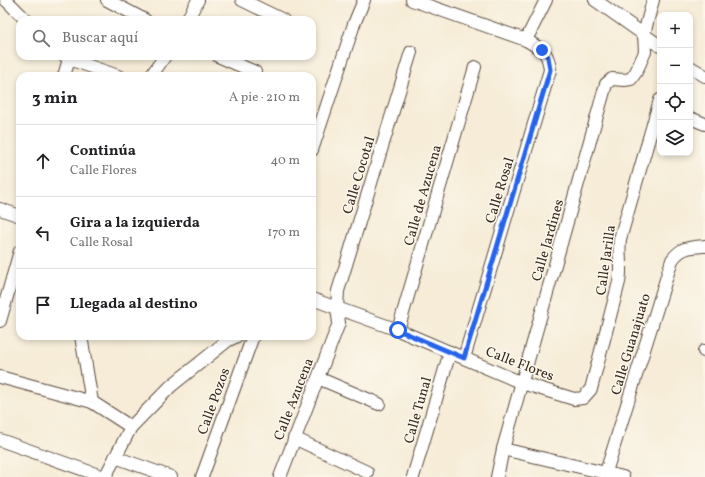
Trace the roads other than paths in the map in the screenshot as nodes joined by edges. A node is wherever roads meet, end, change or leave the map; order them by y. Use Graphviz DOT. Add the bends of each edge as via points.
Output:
graph roads {
  1 [pos="6,0"];
  2 [pos="107,0"];
  3 [pos="198,0"];
  4 [pos="242,0"];
  5 [pos="364,0"];
  6 [pos="412,0"];
  7 [pos="546,0"];
  8 [pos="595,0"];
  9 [pos="653,0"];
  10 [pos="22,16"];
  11 [pos="137,16"];
  12 [pos="189,16"];
  13 [pos="275,16"];
  14 [pos="644,34"];
  15 [pos="526,40"];
  16 [pos="657,44"];
  17 [pos="411,52"];
  18 [pos="67,60"];
  19 [pos="73,60"];
  20 [pos="162,60"];
  21 [pos="227,60"];
  22 [pos="476,68"];
  23 [pos="693,69"];
  24 [pos="65,72"];
  25 [pos="107,72"];
  26 [pos="154,72"];
  27 [pos="255,72"];
  28 [pos="705,76"];
  29 [pos="657,114"];
  30 [pos="693,119"];
  31 [pos="705,124"];
  32 [pos="316,138"];
  33 [pos="0,209"];
  34 [pos="16,215"];
  35 [pos="705,246"];
  36 [pos="16,261"];
  37 [pos="3,295"];
  38 [pos="316,300"];
  39 [pos="337,308"];
  40 [pos="0,321"];
  41 [pos="398,330"];
  42 [pos="81,340"];
  43 [pos="229,340"];
  44 [pos="252,340"];
  45 [pos="450,352"];
  46 [pos="464,358"];
  47 [pos="0,377"];
  48 [pos="318,378"];
  49 [pos="522,383"];
  50 [pos="583,398"];
  51 [pos="92,402"];
  52 [pos="379,404"];
  53 [pos="131,427"];
  54 [pos="294,438"];
  55 [pos="0,440"];
  56 [pos="503,450"];
  57 [pos="116,457"];
  58 [pos="367,472"];
  59 [pos="606,472"];
  60 [pos="105,477"];
  61 [pos="171,477"];
  62 [pos="202,477"];
  63 [pos="280,477"];
  64 [pos="413,477"];
  65 [pos="497,477"];
  66 [pos="623,477"];
  1 -- 10 [label="street"];
  2 -- 11 [label="street"];
  3 -- 12 [label="street"];
  4 -- 13 [label="street"];
  5 -- 32 [label="street"];
  6 -- 15 [label="street, Calle Rosal"];
  7 -- 15 [label="street"];
  8 -- 14 [label="street"];
  9 -- 14 [label="street"];
  14 -- 16 [label="street"];
  14 -- 49 [label="street, Calle Jardines" via="645,52 631,79 612,78 606,84"];
  15 -- 46 [label="street, Calle Rosal" via="548,57 550,70"];
  17 -- 39 [label="street, Calle Cocotal" via="338,291"];
  18 -- 24 [label="street"];
  19 -- 25 [label="street"];
  20 -- 26 [label="street"];
  21 -- 27 [label="street"];
  22 -- 41 [label="street, Calle de Azucena"];
  23 -- 28 [label="street"];
  29 -- 50 [label="street, Calle Jarilla" via="620,239 620,282 591,389"];
  30 -- 31 [label="street"];
  33 -- 34 [label="street"];
  35 -- 59 [label="street, Calle Guanajuato" via="678,252 672,260"];
  36 -- 37 [label="street"];
  37 -- 40 [label="street"];
  38 -- 39 [label="street, Calle Flores"];
  39 -- 41 [label="street, Calle Flores"];
  39 -- 48 [label="street, Calle Azucena" via="339,323"];
  41 -- 45 [label="street, Calle Flores"];
  42 -- 51 [label="street"];
  43 -- 53 [label="street" via="171,386"];
  44 -- 62 [label="street, Calle Pozos"];
  45 -- 46 [label="street, Calle Flores"];
  45 -- 64 [label="street, Calle Tunal"];
  46 -- 49 [label="street, Calle Flores"];
  47 -- 51 [label="street"];
  48 -- 52 [label="street"];
  48 -- 54 [label="street, Calle Azucena"];
  49 -- 50 [label="street, Calle Flores" via="574,399"];
  49 -- 56 [label="street, Calle Jardines"];
  51 -- 53 [label="street"];
  53 -- 57 [label="street"];
  54 -- 58 [label="street"];
  54 -- 63 [label="street, Calle Azucena"];
  55 -- 60 [label="street"];
  56 -- 59 [label="street"];
  56 -- 65 [label="street, Calle Jardines"];
  57 -- 60 [label="street"];
  57 -- 61 [label="street"];
  59 -- 66 [label="street"];
}
